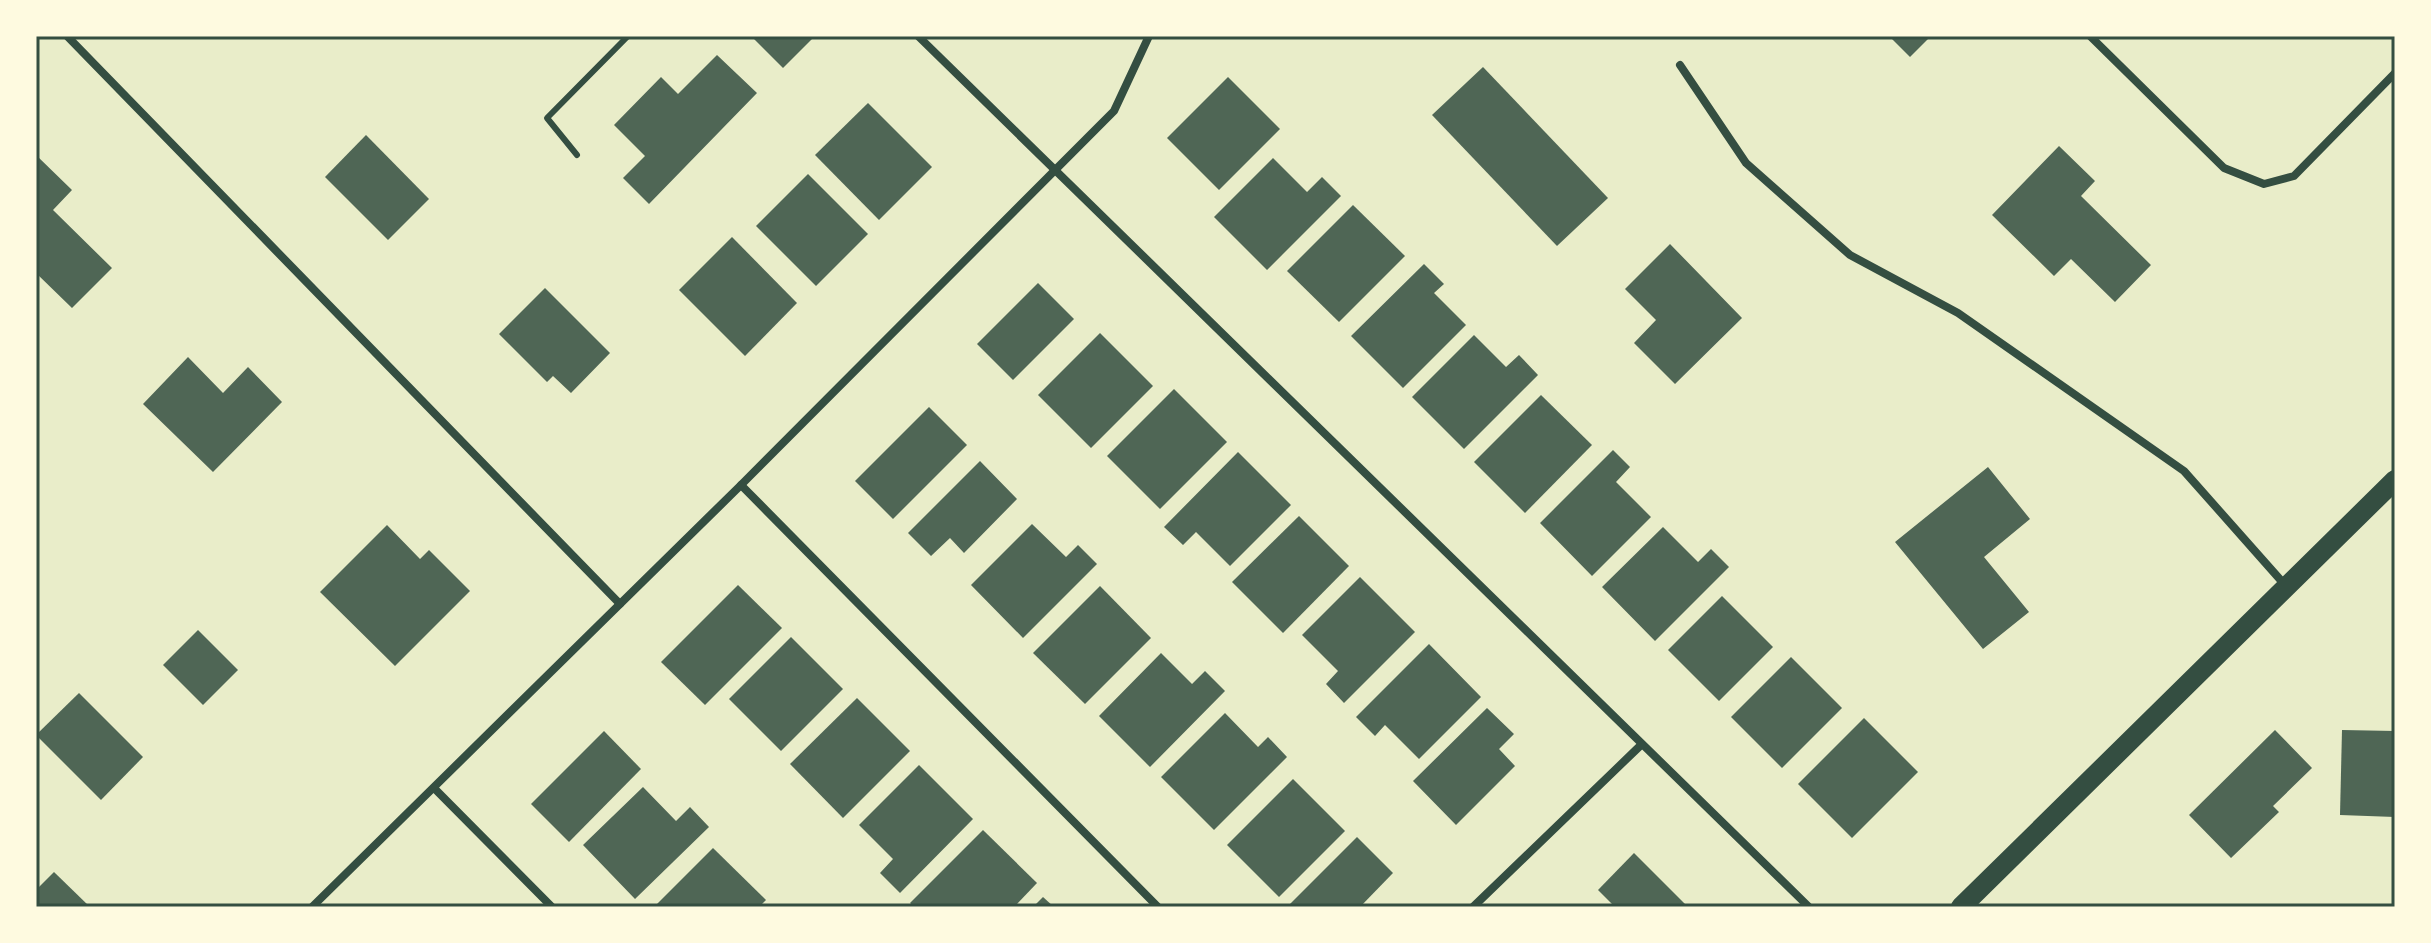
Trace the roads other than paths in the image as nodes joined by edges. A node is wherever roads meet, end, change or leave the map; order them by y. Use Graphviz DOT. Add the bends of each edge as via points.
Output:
graph roads {
  1 [pos="67,36"];
  2 [pos="628,36"];
  3 [pos="918,36"];
  4 [pos="1149,36"];
  5 [pos="2090,36"];
  6 [pos="1680,65"];
  7 [pos="2395,73"];
  8 [pos="577,155"];
  9 [pos="1053,171"];
  10 [pos="2395,480"];
  11 [pos="741,485"];
  12 [pos="2287,587"];
  13 [pos="620,604"];
  14 [pos="1641,745"];
  15 [pos="434,788"];
  16 [pos="312,907"];
  17 [pos="552,907"];
  18 [pos="1158,907"];
  19 [pos="1473,907"];
  20 [pos="1809,907"];
  21 [pos="1961,907"];
  1 -- 13 [label="street"];
  2 -- 8 [label="lane" via="547,118"];
  3 -- 9 [label="street"];
  4 -- 9 [label="street" via="1114,111"];
  5 -- 7 [label="street" via="2224,168 2264,184 2294,176"];
  6 -- 12 [label="street" via="1746,163 1850,255 1958,313 2184,471"];
  9 -- 11 [label="street"];
  9 -- 14 [label="street"];
  10 -- 12 [label="main road"];
  11 -- 13 [label="street"];
  11 -- 18 [label="street"];
  12 -- 21 [label="main road"];
  13 -- 15 [label="street"];
  14 -- 19 [label="street"];
  14 -- 20 [label="street"];
  15 -- 16 [label="street"];
  15 -- 17 [label="street"];
}
